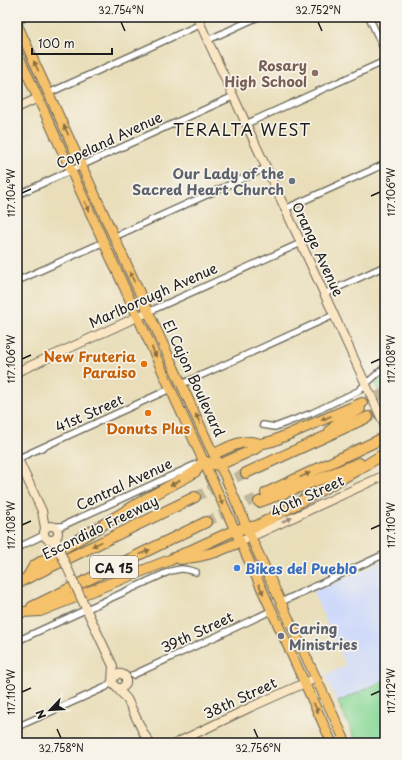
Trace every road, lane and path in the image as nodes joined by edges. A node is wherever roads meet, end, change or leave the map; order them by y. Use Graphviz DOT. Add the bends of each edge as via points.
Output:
graph roads {
  1 [pos="23,17"];
  2 [pos="258,17"];
  3 [pos="369,17"];
  4 [pos="17,20"];
  5 [pos="199,21"];
  6 [pos="17,24"];
  7 [pos="208,40"];
  8 [pos="17,52"];
  9 [pos="385,52"];
  10 [pos="385,61"];
  11 [pos="49,93"];
  12 [pos="234,96"];
  13 [pos="38,98"];
  14 [pos="17,108"];
  15 [pos="246,124"];
  16 [pos="385,164"];
  17 [pos="82,166"];
  18 [pos="266,168"];
  19 [pos="71,170"];
  20 [pos="17,195"];
  21 [pos="285,209"];
  22 [pos="114,237"];
  23 [pos="104,242"];
  24 [pos="301,243"];
  25 [pos="385,266"];
  26 [pos="17,281"];
  27 [pos="324,294"];
  28 [pos="148,312"];
  29 [pos="334,315"];
  30 [pos="138,317"];
  31 [pos="385,368"];
  32 [pos="17,372"];
  33 [pos="182,384"];
  34 [pos="366,384"];
  35 [pos="170,389"];
  36 [pos="263,424"];
  37 [pos="385,426"];
  38 [pos="379,440"];
  39 [pos="260,444"];
  40 [pos="385,453"];
  41 [pos="214,454"];
  42 [pos="17,458"];
  43 [pos="203,461"];
  44 [pos="219,465"];
  45 [pos="246,473"];
  46 [pos="385,474"];
  47 [pos="195,497"];
  48 [pos="42,511"];
  49 [pos="206,522"];
  50 [pos="54,526"];
  51 [pos="235,530"];
  52 [pos="249,532"];
  53 [pos="46,534"];
  54 [pos="58,534"];
  55 [pos="240,542"];
  56 [pos="56,544"];
  57 [pos="17,548"];
  58 [pos="385,554"];
  59 [pos="170,560"];
  60 [pos="196,572"];
  61 [pos="27,578"];
  62 [pos="17,583"];
  63 [pos="281,602"];
  64 [pos="87,610"];
  65 [pos="271,611"];
  66 [pos="20,614"];
  67 [pos="17,641"];
  68 [pos="113,666"];
  69 [pos="122,674"];
  70 [pos="133,675"];
  71 [pos="316,678"];
  72 [pos="112,680"];
  73 [pos="304,683"];
  74 [pos="126,684"];
  75 [pos="106,687"];
  76 [pos="117,688"];
  77 [pos="127,699"];
  78 [pos="17,727"];
  79 [pos="144,739"];
  80 [pos="150,743"];
  81 [pos="176,743"];
  82 [pos="332,743"];
  83 [pos="346,743"];
  1 -- 4 [label="main road"];
  2 -- 7 [label="street"];
  3 -- 9 [label="street"];
  5 -- 7 [label="main road, Orange Avenue"];
  5 -- 11 [label="street"];
  11 -- 6 [label="main road, El Cajon Boulevard, one-way"];
  7 -- 12 [label="main road, Orange Avenue"];
  8 -- 13 [label="main road, El Cajon Boulevard"];
  10 -- 15 [label="street"];
  17 -- 11 [label="main road, El Cajon Boulevard, one-way"];
  12 -- 15 [label="main road, Orange Avenue"];
  12 -- 17 [label="street, Copeland Avenue"];
  13 -- 14 [label="main road"];
  13 -- 19 [label="main road, El Cajon Boulevard"];
  15 -- 18 [label="main road, Orange Avenue"];
  16 -- 21 [label="street"];
  17 -- 19 [label="street, Copeland Avenue"];
  17 -- 22 [label="main road, El Cajon Boulevard"];
  18 -- 21 [label="main road, Orange Avenue"];
  18 -- 22 [label="street"];
  19 -- 20 [label="street, Copeland Avenue"];
  19 -- 23 [label="main road, El Cajon Boulevard, one-way"];
  21 -- 24 [label="main road, Orange Avenue"];
  28 -- 22 [label="main road, El Cajon Boulevard, one-way"];
  23 -- 26 [label="street"];
  23 -- 30 [label="main road, El Cajon Boulevard"];
  24 -- 27 [label="main road, Orange Avenue"];
  24 -- 28 [label="street, Marlborough Avenue"];
  25 -- 27 [label="street"];
  27 -- 29 [label="main road, Orange Avenue"];
  28 -- 30 [label="main road, Marlborough Avenue"];
  28 -- 33 [label="main road, El Cajon Boulevard"];
  29 -- 33 [label="street"];
  29 -- 34 [label="main road, Orange Avenue"];
  30 -- 32 [label="main road, Marlborough Avenue"];
  30 -- 35 [label="main road, El Cajon Boulevard, one-way"];
  31 -- 34 [label="street"];
  41 -- 33 [label="main road, El Cajon Boulevard, one-way"];
  34 -- 36 [label="street" via="358,391 312,414 275,427"];
  34 -- 37 [label="main road, Orange Avenue"];
  35 -- 42 [label="street, 41st Street"];
  35 -- 43 [label="main road, El Cajon Boulevard"];
  40 -- 38 [label="highway, one-way" via="300,487 258,500"];
  39 -- 41 [label="highway" via="246,442"];
  39 -- 44 [label="highway" via="255,450"];
  45 -- 39 [label="highway, one-way" via="328,434 365,409"];
  40 -- 52 [label="highway"];
  41 -- 44 [label="main road, El Cajon Boulevard"];
  42 -- 48 [label="main road"];
  43 -- 44 [label="highway"];
  43 -- 50 [label="street, Central Avenue" via="62,526"];
  43 -- 51 [label="main road, El Cajon Boulevard, one-way"];
  43 -- 61 [label="highway, one-way" via="190,475 34,566"];
  44 -- 52 [label="main road, El Cajon Boulevard"];
  52 -- 46 [label="main road, 40th Street, one-way"];
  47 -- 61 [label="highway, Escondido Freeway / CA 15, one-way"];
  48 -- 50 [label="main road"];
  48 -- 53 [label="main road"];
  66 -- 49 [label="highway, CA 15, one-way"];
  50 -- 53 [label="main road" via="50,525"];
  50 -- 54 [label="main road"];
  51 -- 52 [label="highway"];
  51 -- 55 [label="main road, El Cajon Boulevard"];
  51 -- 59 [label="highway"];
  52 -- 55 [label="main road, 40th Street"];
  52 -- 63 [label="main road, El Cajon Boulevard"];
  53 -- 54 [label="main road" via="51,540"];
  53 -- 56 [label="main road"];
  53 -- 57 [label="street"];
  54 -- 56 [label="main road"];
  55 -- 59 [label="highway" via="216,552"];
  55 -- 65 [label="main road, El Cajon Boulevard, one-way"];
  56 -- 64 [label="main road, bridge"];
  58 -- 63 [label="street"];
  59 -- 66 [label="highway" via="40,611"];
  60 -- 64 [label="street" via="184,568 177,569"];
  61 -- 62 [label="highway, Escondido Freeway / CA 15"];
  63 -- 71 [label="main road, El Cajon Boulevard"];
  64 -- 67 [label="street"];
  64 -- 68 [label="main road"];
  65 -- 70 [label="street, 39th Street"];
  65 -- 73 [label="main road, El Cajon Boulevard"];
  68 -- 69 [label="main road"];
  68 -- 72 [label="main road"];
  69 -- 70 [label="street"];
  69 -- 72 [label="main road"];
  69 -- 74 [label="main road" via="126,678"];
  70 -- 74 [label="street, 39th Street"];
  71 -- 73 [label="main road, 38th Street"];
  71 -- 83 [label="main road, El Cajon Boulevard"];
  72 -- 75 [label="street"];
  72 -- 76 [label="main road"];
  73 -- 81 [label="main road, 38th Street"];
  73 -- 82 [label="main road, El Cajon Boulevard, one-way"];
  74 -- 76 [label="main road"];
  74 -- 77 [label="main road"];
  75 -- 76 [label="street"];
  75 -- 78 [label="street"];
  76 -- 77 [label="main road"];
  77 -- 79 [label="main road"];
  79 -- 80 [label="main road"];
}
